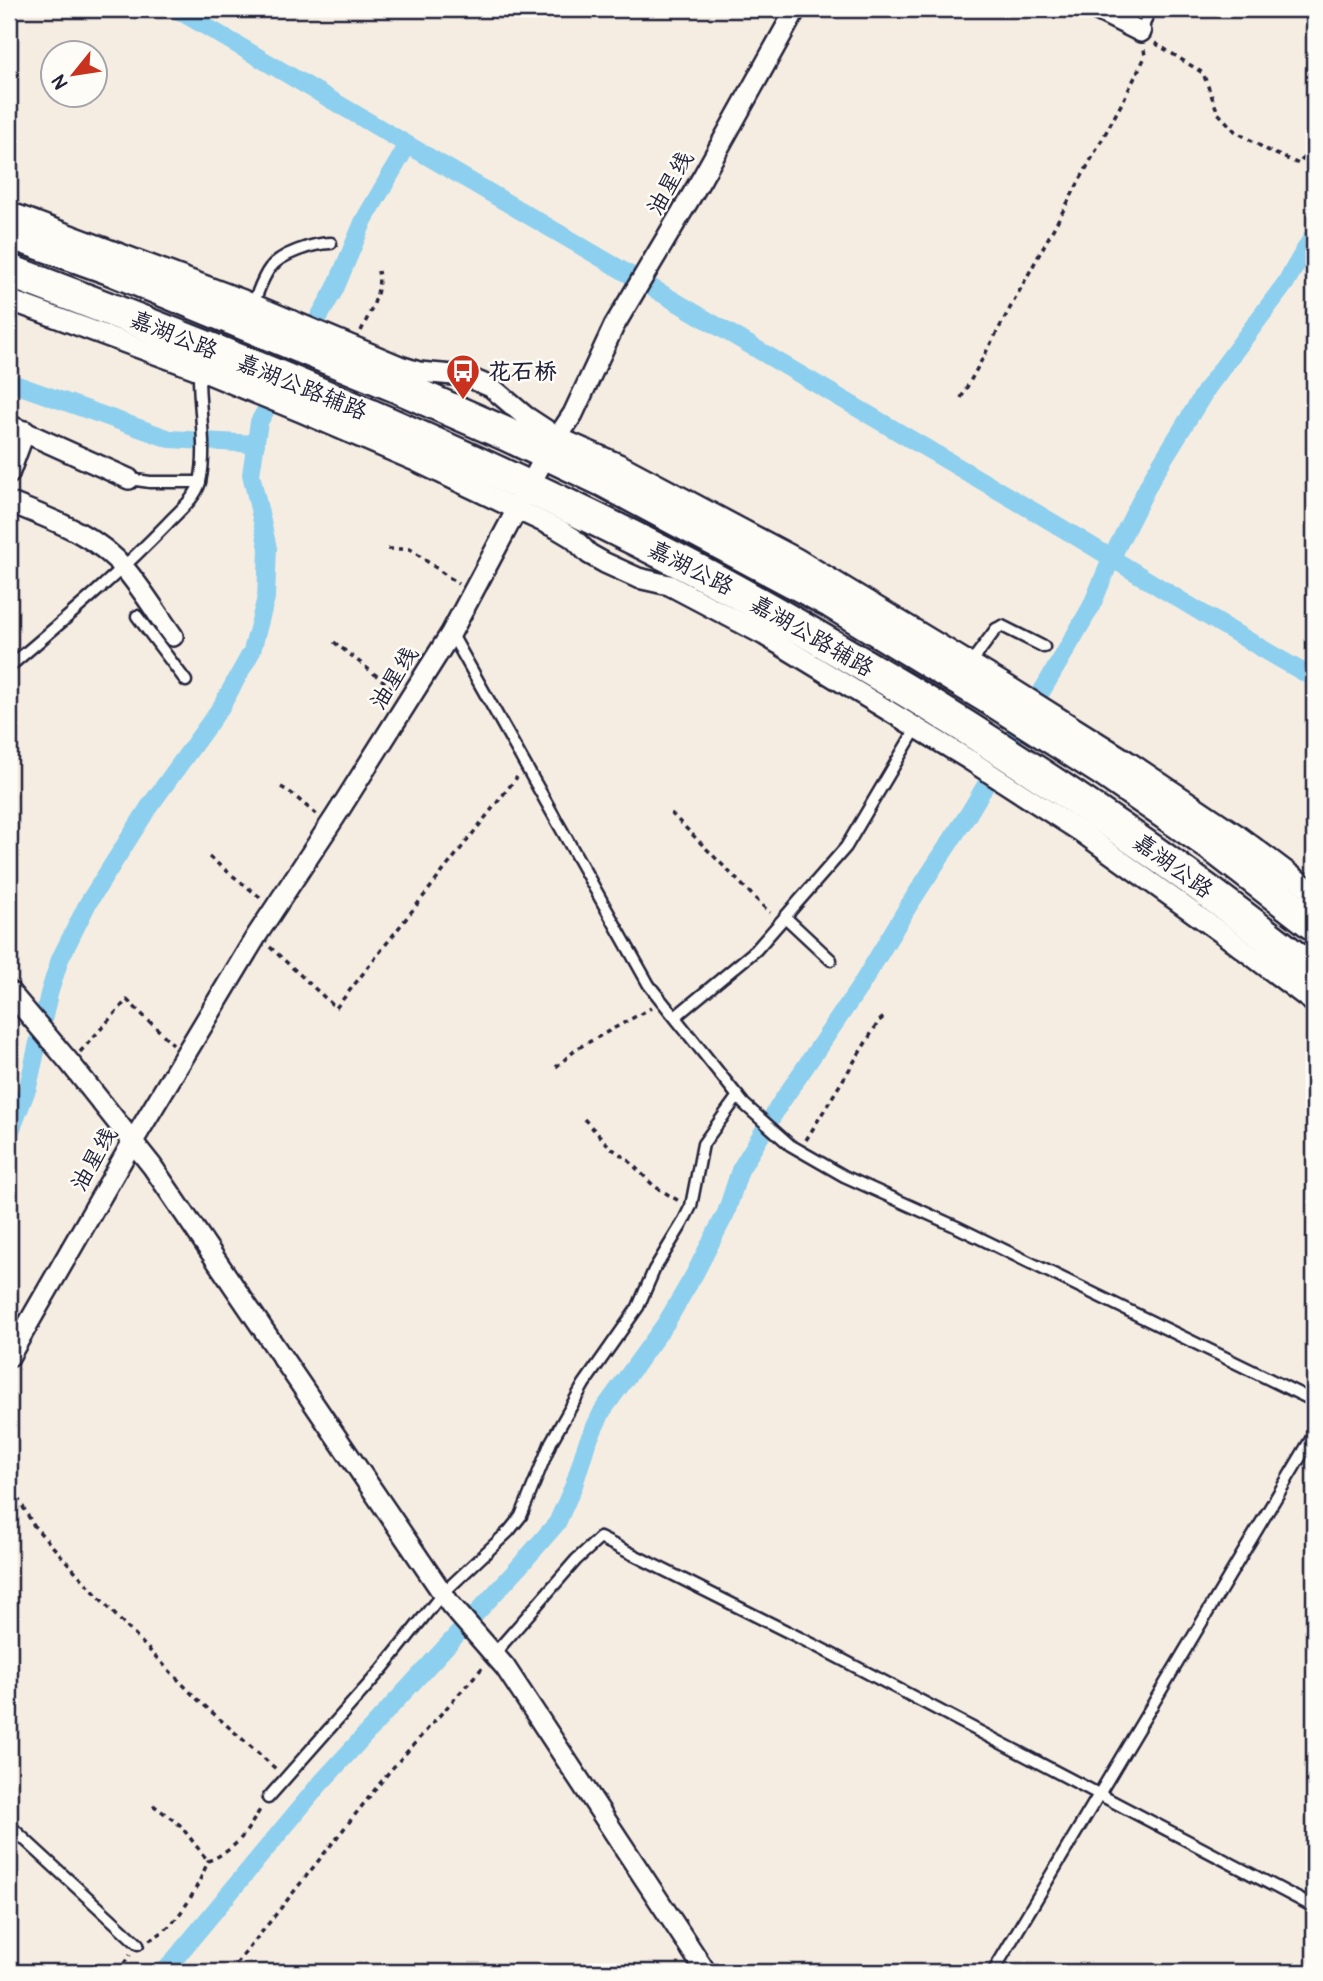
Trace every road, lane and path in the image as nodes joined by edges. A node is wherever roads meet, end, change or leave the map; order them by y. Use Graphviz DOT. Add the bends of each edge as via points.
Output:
graph roads {
  1 [pos="796,9"];
  2 [pos="1095,9"];
  3 [pos="1150,9"];
  4 [pos="1141,32"];
  5 [pos="1314,143"];
  6 [pos="9,212"];
  7 [pos="9,232"];
  8 [pos="331,243"];
  9 [pos="9,271"];
  10 [pos="378,271"];
  11 [pos="9,300"];
  12 [pos="255,313"];
  13 [pos="343,349"];
  14 [pos="223,368"];
  15 [pos="199,370"];
  16 [pos="961,398"];
  17 [pos="17,428"];
  18 [pos="552,445"];
  19 [pos="9,474"];
  20 [pos="129,479"];
  21 [pos="200,482"];
  22 [pos="522,498"];
  23 [pos="9,502"];
  24 [pos="388,549"];
  25 [pos="124,568"];
  26 [pos="472,593"];
  27 [pos="137,617"];
  28 [pos="451,632"];
  29 [pos="164,633"];
  30 [pos="334,642"];
  31 [pos="1044,647"];
  32 [pos="970,664"];
  33 [pos="9,667"];
  34 [pos="186,681"];
  35 [pos="1003,694"];
  36 [pos="409,701"];
  37 [pos="917,727"];
  38 [pos="1058,730"];
  39 [pos="975,748"];
  40 [pos="528,771"];
  41 [pos="1027,781"];
  42 [pos="281,787"];
  43 [pos="671,813"];
  44 [pos="330,825"];
  45 [pos="209,857"];
  46 [pos="1314,892"];
  47 [pos="273,908"];
  48 [pos="783,920"];
  49 [pos="1314,924"];
  50 [pos="257,935"];
  51 [pos="831,960"];
  52 [pos="1314,973"];
  53 [pos="10,993"];
  54 [pos="662,1002"];
  55 [pos="1314,1003"];
  56 [pos="885,1016"];
  57 [pos="675,1017"];
  58 [pos="184,1055"];
  59 [pos="67,1060"];
  60 [pos="556,1068"];
  61 [pos="741,1100"];
  62 [pos="584,1119"];
  63 [pos="132,1143"];
  64 [pos="794,1148"];
  65 [pos="691,1206"];
  66 [pos="9,1357"];
  67 [pos="1314,1401"];
  68 [pos="1314,1434"];
  69 [pos="9,1492"];
  70 [pos="446,1599"];
  71 [pos="489,1649"];
  72 [pos="285,1777"];
  73 [pos="1097,1795"];
  74 [pos="268,1798"];
  75 [pos="153,1805"];
  76 [pos="9,1825"];
  77 [pos="208,1861"];
  78 [pos="1314,1907"];
  79 [pos="138,1944"];
  80 [pos="118,1972"];
  81 [pos="230,1972"];
  82 [pos="706,1972"];
  83 [pos="993,1972"];
  1 -- 18 [label="street, 油星线"];
  2 -- 4 [label="street"];
  3 -- 4 [label="lane"];
  4 -- 5 [label="path" via="1203,74 1218,113 1235,131 1299,164"];
  4 -- 16 [label="path" via="1146,57"];
  6 -- 12 [label="street"];
  7 -- 12 [label="main road, 嘉湖公路" via="107,268"];
  8 -- 12 [label="lane" via="316,243 270,267"];
  9 -- 14 [label="main road, 嘉湖公路"];
  10 -- 13 [label="path" via="377,295"];
  11 -- 15 [label="street, 嘉湖公路辅路"];
  12 -- 13 [label="main road, 嘉湖公路"];
  13 -- 18 [label="main road, 嘉湖公路" via="399,387"];
  14 -- 15 [label="street, 嘉湖公路辅路"];
  14 -- 22 [label="main road, 嘉湖公路"];
  15 -- 21 [label="lane" via="198,400 204,426"];
  17 -- 19 [label="street"];
  17 -- 20 [label="street"];
  18 -- 22 [label="street, 油星线"];
  18 -- 32 [label="street" via="621,465 724,518"];
  18 -- 35 [label="main road, 嘉湖公路"];
  20 -- 21 [label="lane"];
  21 -- 25 [label="lane" via="183,507"];
  22 -- 26 [label="street, 油星线"];
  22 -- 37 [label="street, 嘉湖公路辅路" via="589,554 638,578 669,585 764,635"];
  22 -- 39 [label="main road, 嘉湖公路" via="750,598"];
  23 -- 25 [label="street" via="70,527"];
  24 -- 26 [label="path" via="410,550"];
  25 -- 29 [label="street"];
  25 -- 33 [label="lane"];
  26 -- 28 [label="street, 油星线"];
  27 -- 29 [label="lane"];
  28 -- 36 [label="street, 油星线"];
  28 -- 40 [label="lane"];
  29 -- 34 [label="lane"];
  30 -- 36 [label="path"];
  31 -- 32 [label="lane" via="1002,625"];
  32 -- 35 [label="street"];
  35 -- 38 [label="main road, 嘉湖公路"];
  36 -- 44 [label="street, 油星线"];
  37 -- 39 [label="street, 嘉湖公路辅路"];
  37 -- 48 [label="lane" via="846,847"];
  38 -- 46 [label="street" via="1239,836"];
  38 -- 49 [label="main road, 嘉湖公路" via="1105,771"];
  39 -- 41 [label="main road, 嘉湖公路"];
  40 -- 50 [label="path" via="517,777 336,1008"];
  40 -- 54 [label="lane"];
  41 -- 52 [label="main road, 嘉湖公路" via="1133,837"];
  41 -- 55 [label="street"];
  42 -- 44 [label="path"];
  43 -- 48 [label="path"];
  44 -- 47 [label="street, 油星线"];
  45 -- 47 [label="path"];
  47 -- 50 [label="street, 油星线"];
  48 -- 51 [label="lane"];
  48 -- 57 [label="lane" via="756,950"];
  50 -- 58 [label="street, 油星线"];
  53 -- 59 [label="street"];
  54 -- 57 [label="lane"];
  54 -- 60 [label="path" via="578,1048"];
  56 -- 64 [label="path"];
  57 -- 61 [label="lane"];
  58 -- 59 [label="path" via="127,1000"];
  58 -- 63 [label="street, 油星线"];
  59 -- 63 [label="street"];
  61 -- 64 [label="lane"];
  61 -- 65 [label="lane" via="703,1144"];
  62 -- 65 [label="path" via="654,1185"];
  63 -- 66 [label="street, 油星线"];
  63 -- 70 [label="street"];
  64 -- 67 [label="lane"];
  65 -- 70 [label="lane" via="638,1307 584,1384 551,1442 521,1516"];
  68 -- 73 [label="lane"];
  69 -- 72 [label="path" via="43,1536 196,1698"];
  70 -- 71 [label="street"];
  70 -- 72 [label="lane"];
  71 -- 73 [label="lane" via="600,1538"];
  71 -- 81 [label="path"];
  71 -- 82 [label="street"];
  72 -- 74 [label="lane"];
  73 -- 78 [label="lane"];
  73 -- 83 [label="lane"];
  74 -- 77 [label="path" via="226,1854"];
  75 -- 77 [label="path" via="180,1825"];
  76 -- 79 [label="lane"];
  77 -- 79 [label="path" via="198,1886 173,1920 157,1936"];
  79 -- 80 [label="path"];
}
